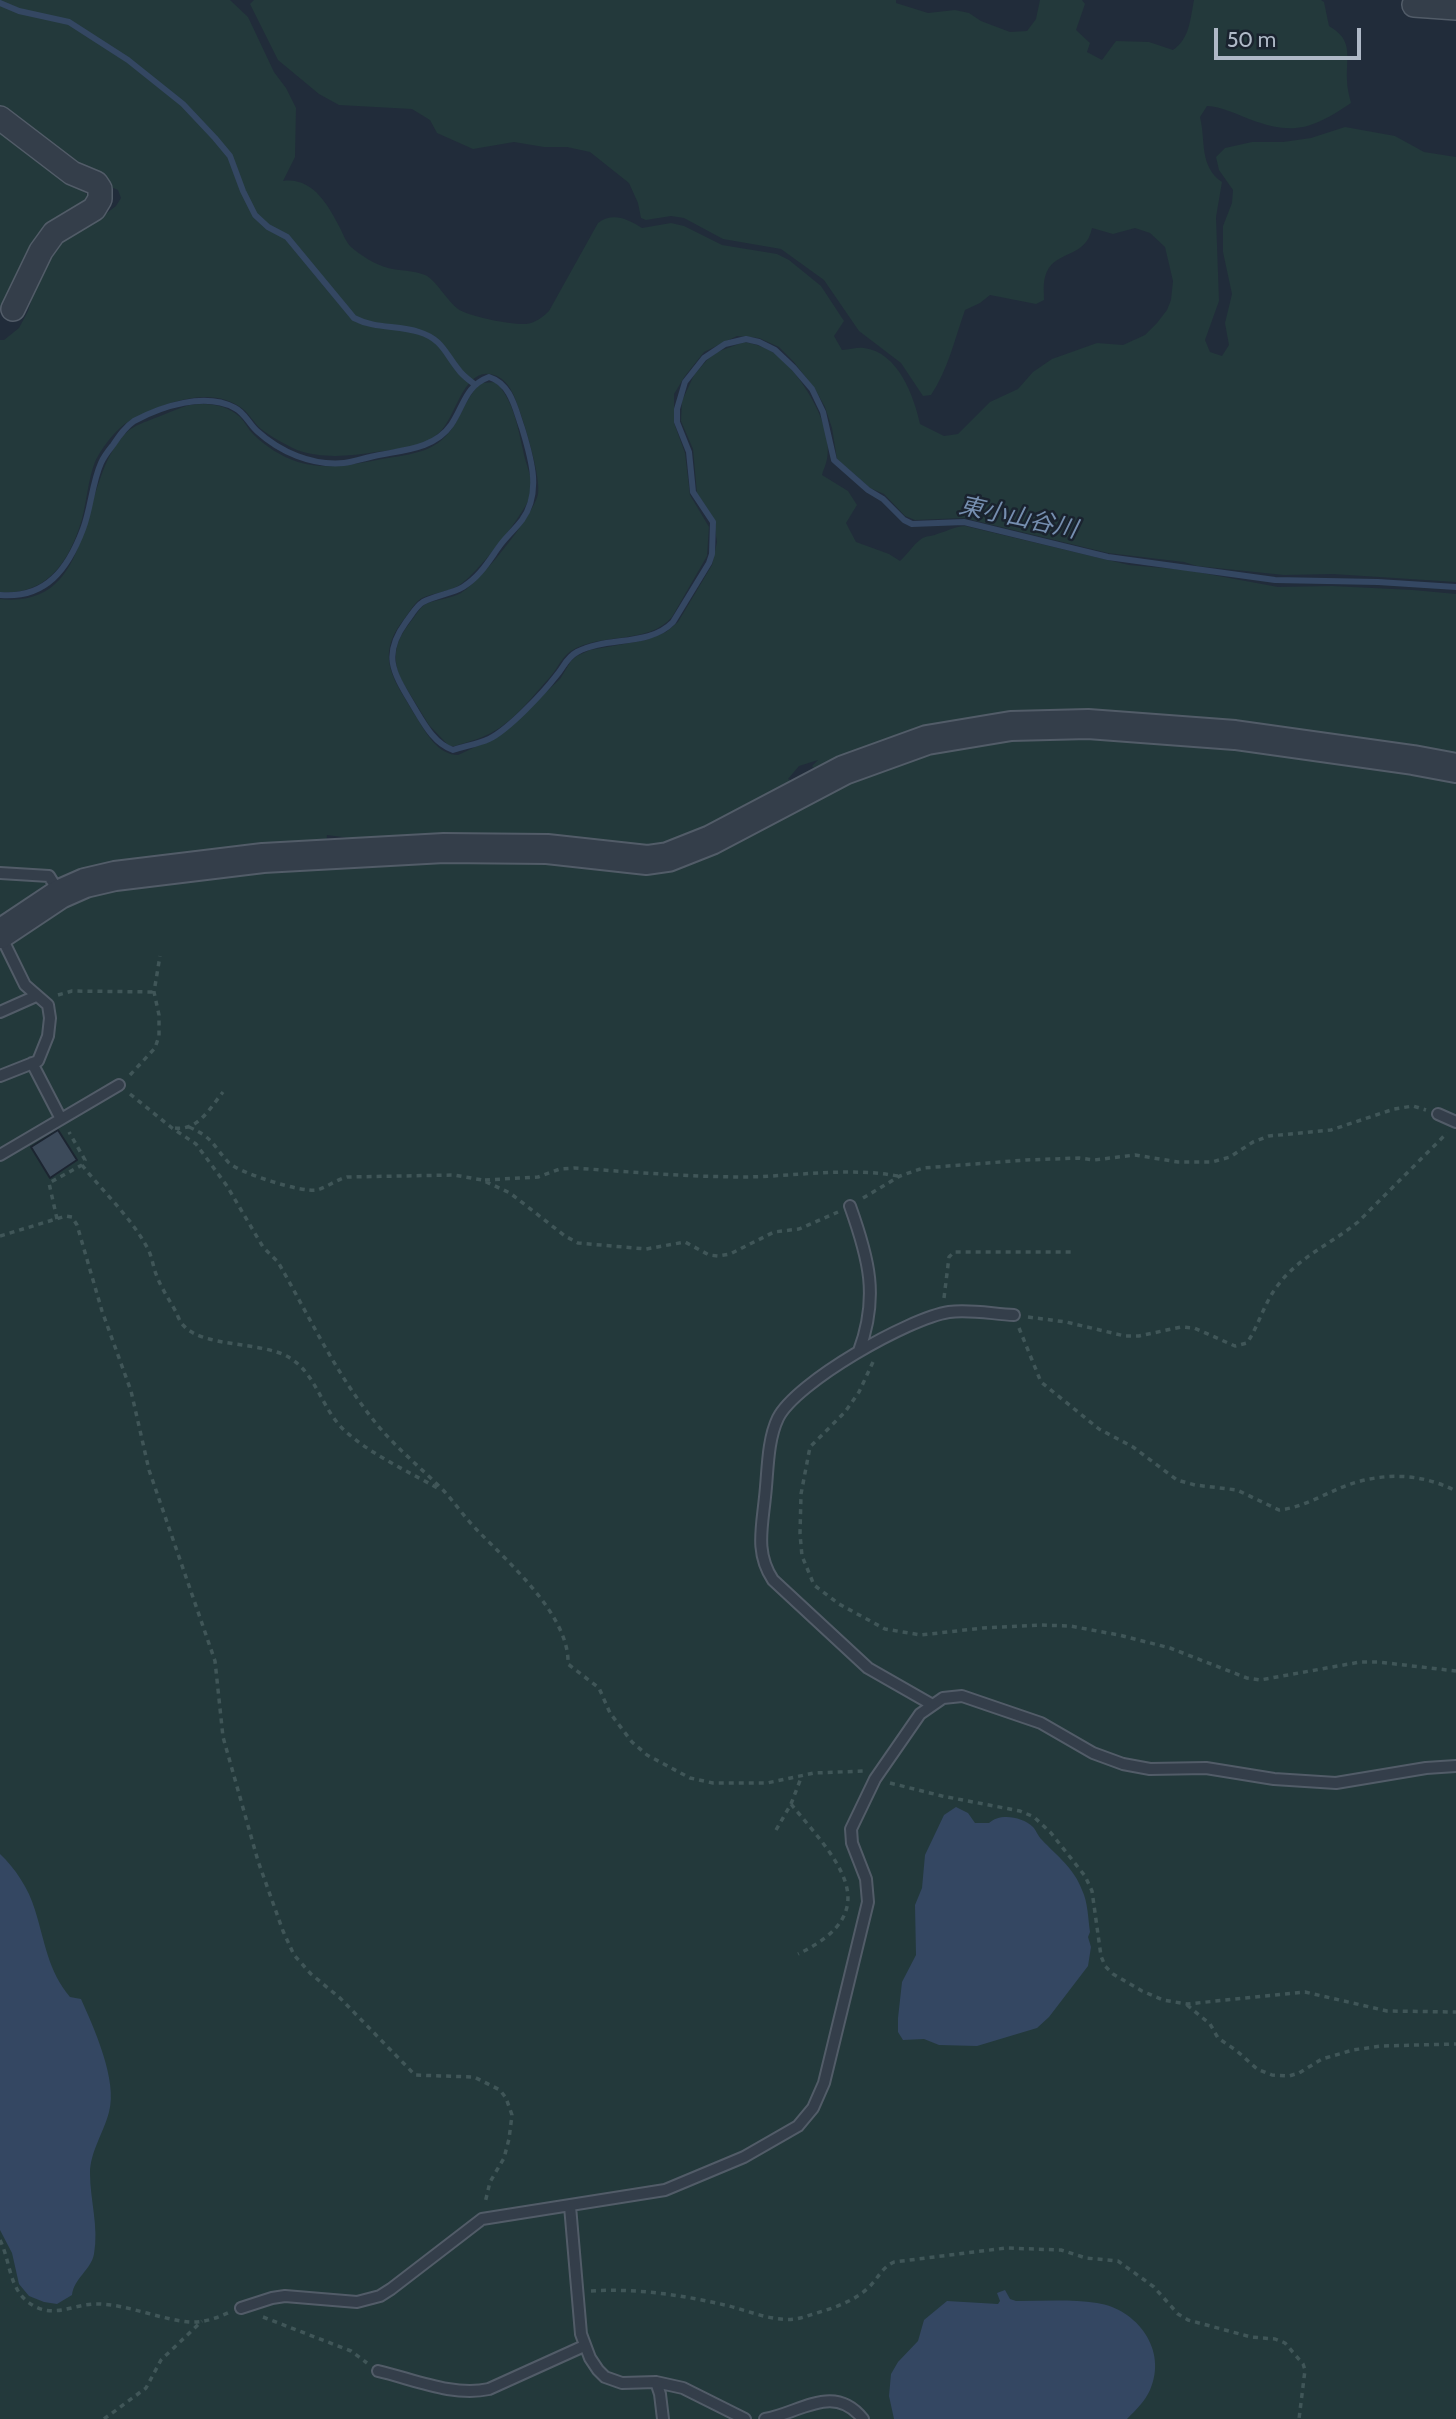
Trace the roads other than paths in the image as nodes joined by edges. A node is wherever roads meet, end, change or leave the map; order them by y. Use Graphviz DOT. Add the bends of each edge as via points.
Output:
graph roads {
  1 [pos="1414,5"];
  2 [pos="1456,8"];
  3 [pos="0,118"];
  4 [pos="13,309"];
  5 [pos="1456,768"];
  6 [pos="0,873"];
  7 [pos="60,894"];
  8 [pos="0,934"];
  9 [pos="40,999"];
  10 [pos="0,1012"];
  11 [pos="32,1063"];
  12 [pos="0,1076"];
  13 [pos="119,1085"];
  14 [pos="1438,1114"];
  15 [pos="61,1119"];
  16 [pos="1452,1127"];
  17 [pos="0,1155"];
  18 [pos="850,1206"];
  19 [pos="1014,1315"];
  20 [pos="859,1352"];
  21 [pos="931,1704"];
  22 [pos="1456,1766"];
  23 [pos="570,2206"];
  24 [pos="241,2308"];
  25 [pos="584,2346"];
  26 [pos="378,2371"];
  27 [pos="656,2382"];
  28 [pos="663,2419"];
  29 [pos="746,2419"];
  30 [pos="770,2419"];
  31 [pos="863,2419"];
  1 -- 2 [label="street"];
  3 -- 4 [label="street" via="100,189 94,209 54,233"];
  5 -- 7 [label="street" via="1235,735 1088,724 1012,726 927,740 844,770 711,840 668,857 647,860 547,849 444,848 277,857 115,876"];
  6 -- 7 [label="lane" via="49,876"];
  7 -- 8 [label="street"];
  8 -- 9 [label="lane" via="24,985"];
  9 -- 10 [label="lane"];
  9 -- 11 [label="lane" via="48,1005 48,1036 38,1061"];
  11 -- 12 [label="lane"];
  11 -- 15 [label="lane"];
  13 -- 15 [label="lane"];
  14 -- 16 [label="lane"];
  15 -- 17 [label="lane"];
  18 -- 20 [label="lane" via="870,1275 870,1312"];
  19 -- 20 [label="lane" via="942,1314"];
  20 -- 21 [label="lane" via="798,1396 777,1421 761,1545 764,1566 773,1580 868,1668"];
  21 -- 22 [label="lane" via="962,1696 1041,1723 1093,1753 1150,1769 1206,1768 1336,1783"];
  21 -- 23 [label="lane" via="919,1714 878,1775 851,1829 868,1889 866,1921 824,2083 813,2108 778,2140 665,2190"];
  23 -- 24 [label="lane" via="482,2219 391,2289 368,2300 285,2296"];
  23 -- 25 [label="lane"];
  25 -- 26 [label="lane" via="474,2392"];
  25 -- 27 [label="lane" via="598,2370 614,2381"];
  27 -- 28 [label="lane"];
  27 -- 29 [label="lane" via="683,2388"];
  30 -- 31 [label="lane" via="835,2400"];
}
